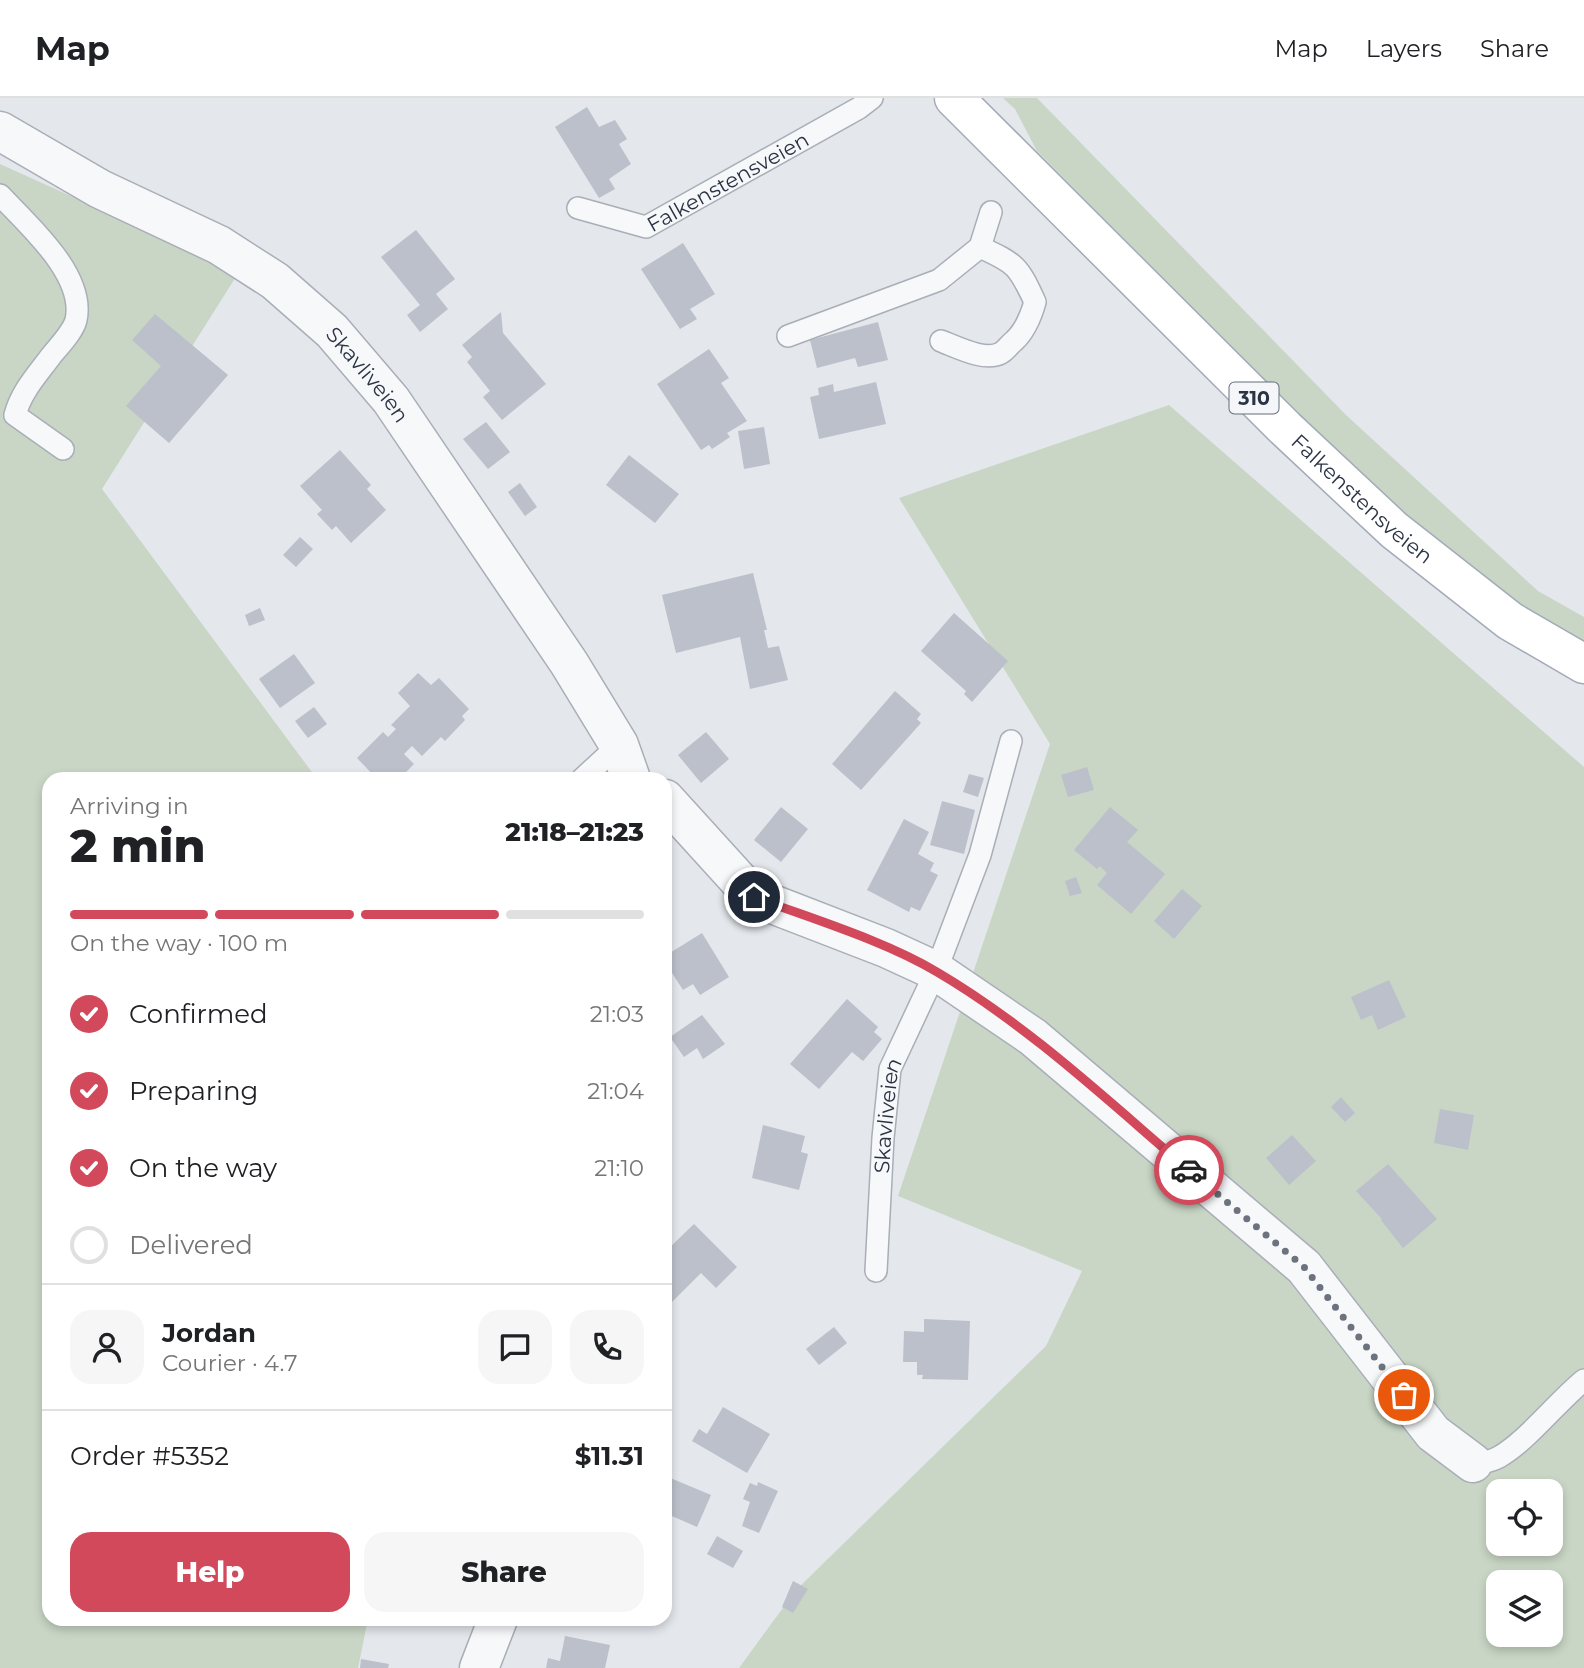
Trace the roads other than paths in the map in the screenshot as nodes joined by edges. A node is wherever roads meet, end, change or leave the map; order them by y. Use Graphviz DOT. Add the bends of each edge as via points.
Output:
graph roads {
  1 [pos="872,98"];
  2 [pos="954,98"];
  3 [pos="0,131"];
  4 [pos="0,195"];
  5 [pos="578,208"];
  6 [pos="991,212"];
  7 [pos="980,247"];
  8 [pos="788,336"];
  9 [pos="942,341"];
  10 [pos="62,449"];
  11 [pos="1584,664"];
  12 [pos="1011,741"];
  13 [pos="625,762"];
  14 [pos="600,772"];
  15 [pos="672,807"];
  16 [pos="936,971"];
  17 [pos="876,1271"];
  18 [pos="1584,1380"];
  19 [pos="1472,1463"];
  20 [pos="495,1626"];
  21 [pos="479,1668"];
  1 -- 5 [label="lane, Falkenstensveien" via="646,227"];
  2 -- 11 [label="main road, Falkenstensveien / 310" via="1285,428 1394,530 1510,621"];
  3 -- 13 [label="street, Skavliveien" via="100,189 219,245 275,281 332,331 391,400 569,663"];
  4 -- 10 [label="lane" via="51,251 72,284 78,304 75,324 19,399 15,415"];
  6 -- 7 [label="lane"];
  7 -- 8 [label="lane" via="939,280"];
  7 -- 9 [label="lane" via="1020,270 1035,302 1031,315 1019,336 1000,354 970,352"];
  12 -- 16 [label="lane, Skavliveien" via="981,855"];
  13 -- 14 [label="lane, Skavliveien"];
  15 -- 16 [label="street" via="754,897"];
  16 -- 17 [label="lane, Skavliveien" via="890,1069"];
  16 -- 19 [label="street" via="1033,1037 1304,1267 1433,1433"];
  18 -- 19 [label="lane" via="1497,1459"];
  20 -- 21 [label="street"];
}
